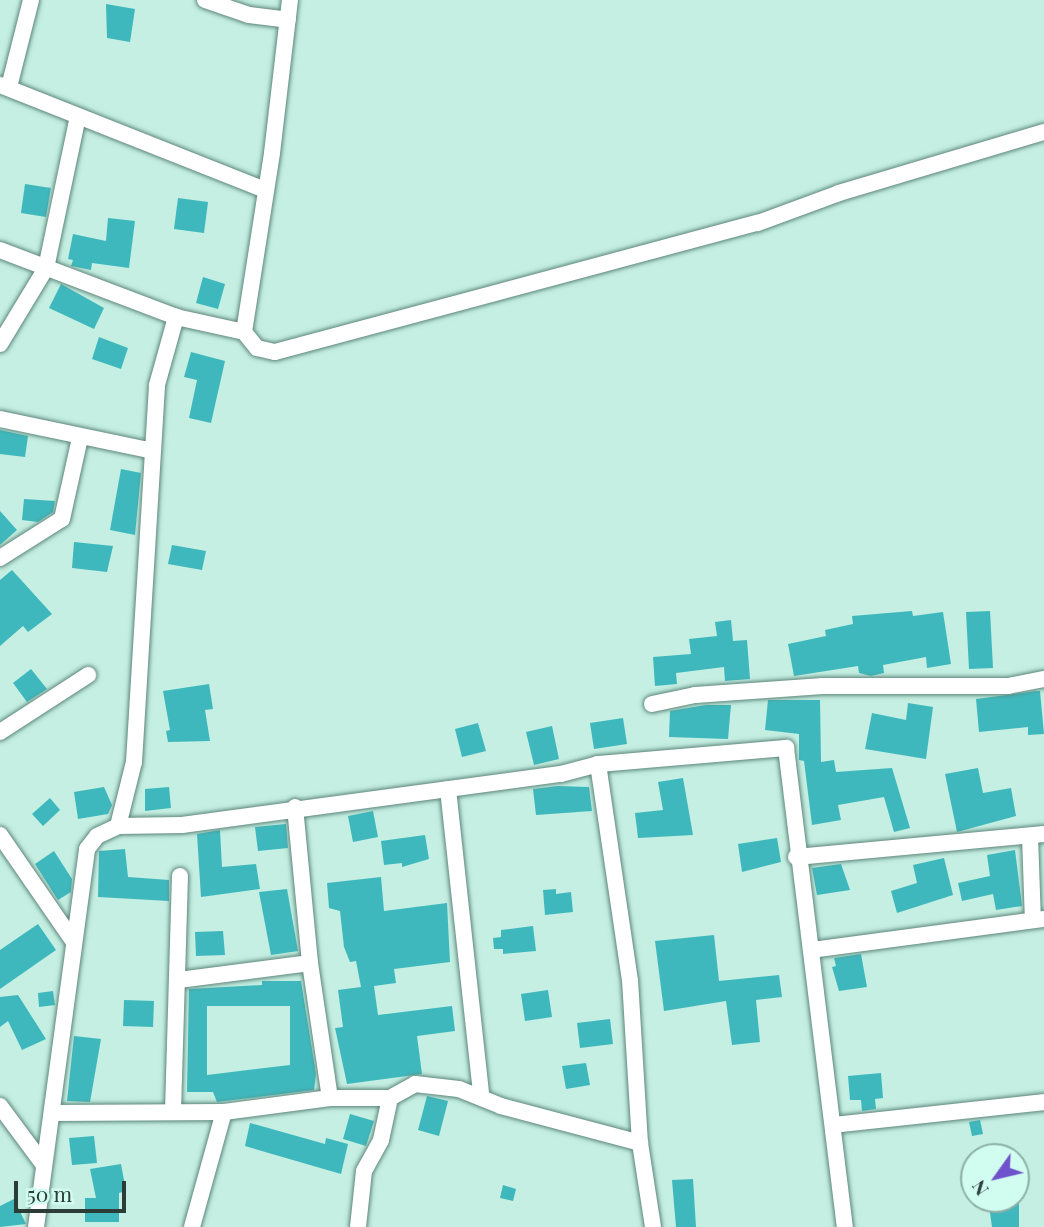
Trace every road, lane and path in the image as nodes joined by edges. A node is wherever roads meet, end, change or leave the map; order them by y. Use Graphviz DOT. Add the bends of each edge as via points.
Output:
graph roads {
  1 [pos="31,0"];
  2 [pos="205,0"];
  3 [pos="290,0"];
  4 [pos="288,20"];
  5 [pos="4,86"];
  6 [pos="78,116"];
  7 [pos="1044,132"];
  8 [pos="265,190"];
  9 [pos="0,250"];
  10 [pos="46,268"];
  11 [pos="176,317"];
  12 [pos="244,332"];
  13 [pos="0,345"];
  14 [pos="0,419"];
  15 [pos="80,438"];
  16 [pos="153,451"];
  17 [pos="0,558"];
  18 [pos="88,675"];
  19 [pos="1044,679"];
  20 [pos="652,704"];
  21 [pos="0,732"];
  22 [pos="598,764"];
  23 [pos="448,789"];
  24 [pos="295,807"];
  25 [pos="118,826"];
  26 [pos="0,835"];
  27 [pos="1037,835"];
  28 [pos="796,857"];
  29 [pos="180,876"];
  30 [pos="1039,920"];
  31 [pos="73,941"];
  32 [pos="811,950"];
  33 [pos="310,964"];
  34 [pos="179,980"];
  35 [pos="481,1095"];
  36 [pos="330,1098"];
  37 [pos="390,1098"];
  38 [pos="1044,1102"];
  39 [pos="0,1106"];
  40 [pos="173,1111"];
  41 [pos="224,1112"];
  42 [pos="53,1113"];
  43 [pos="833,1125"];
  44 [pos="640,1143"];
  45 [pos="43,1164"];
  46 [pos="36,1227"];
  47 [pos="192,1227"];
  48 [pos="358,1227"];
  49 [pos="653,1227"];
  50 [pos="845,1227"];
  1 -- 5 [label="street" via="24,42"];
  2 -- 4 [label="street" via="249,15"];
  3 -- 4 [label="street"];
  4 -- 8 [label="street"];
  5 -- 6 [label="street"];
  6 -- 8 [label="street"];
  6 -- 10 [label="street"];
  7 -- 12 [label="street" via="839,193 758,223 322,341 275,352 257,348"];
  8 -- 12 [label="street"];
  9 -- 10 [label="street"];
  10 -- 11 [label="street"];
  10 -- 13 [label="street"];
  11 -- 12 [label="street"];
  11 -- 16 [label="street" via="157,385"];
  14 -- 15 [label="street"];
  15 -- 16 [label="street"];
  15 -- 17 [label="street" via="62,519"];
  16 -- 25 [label="street" via="134,762"];
  18 -- 21 [label="street"];
  19 -- 20 [label="street" via="1008,686 823,686 695,695"];
  22 -- 23 [label="street" via="561,774"];
  22 -- 28 [label="street" via="786,748"];
  22 -- 44 [label="street" via="630,980"];
  23 -- 24 [label="street"];
  23 -- 35 [label="street"];
  24 -- 25 [label="street" via="183,825"];
  24 -- 33 [label="street"];
  25 -- 31 [label="street" via="97,836 87,849 81,914"];
  26 -- 31 [label="street"];
  27 -- 28 [label="street"];
  27 -- 30 [label="street"];
  28 -- 32 [label="street"];
  29 -- 34 [label="street"];
  30 -- 32 [label="street"];
  31 -- 42 [label="street"];
  32 -- 43 [label="street" via="813,994"];
  33 -- 34 [label="street"];
  33 -- 36 [label="street"];
  34 -- 40 [label="street"];
  35 -- 37 [label="street" via="415,1084"];
  35 -- 44 [label="street" via="514,1110"];
  36 -- 37 [label="street"];
  36 -- 41 [label="street"];
  37 -- 48 [label="street" via="381,1139 364,1171"];
  38 -- 43 [label="street"];
  39 -- 45 [label="street"];
  40 -- 41 [label="street"];
  40 -- 42 [label="street"];
  41 -- 47 [label="street"];
  42 -- 45 [label="street"];
  43 -- 50 [label="street"];
  44 -- 49 [label="street"];
  45 -- 46 [label="street"];
}
